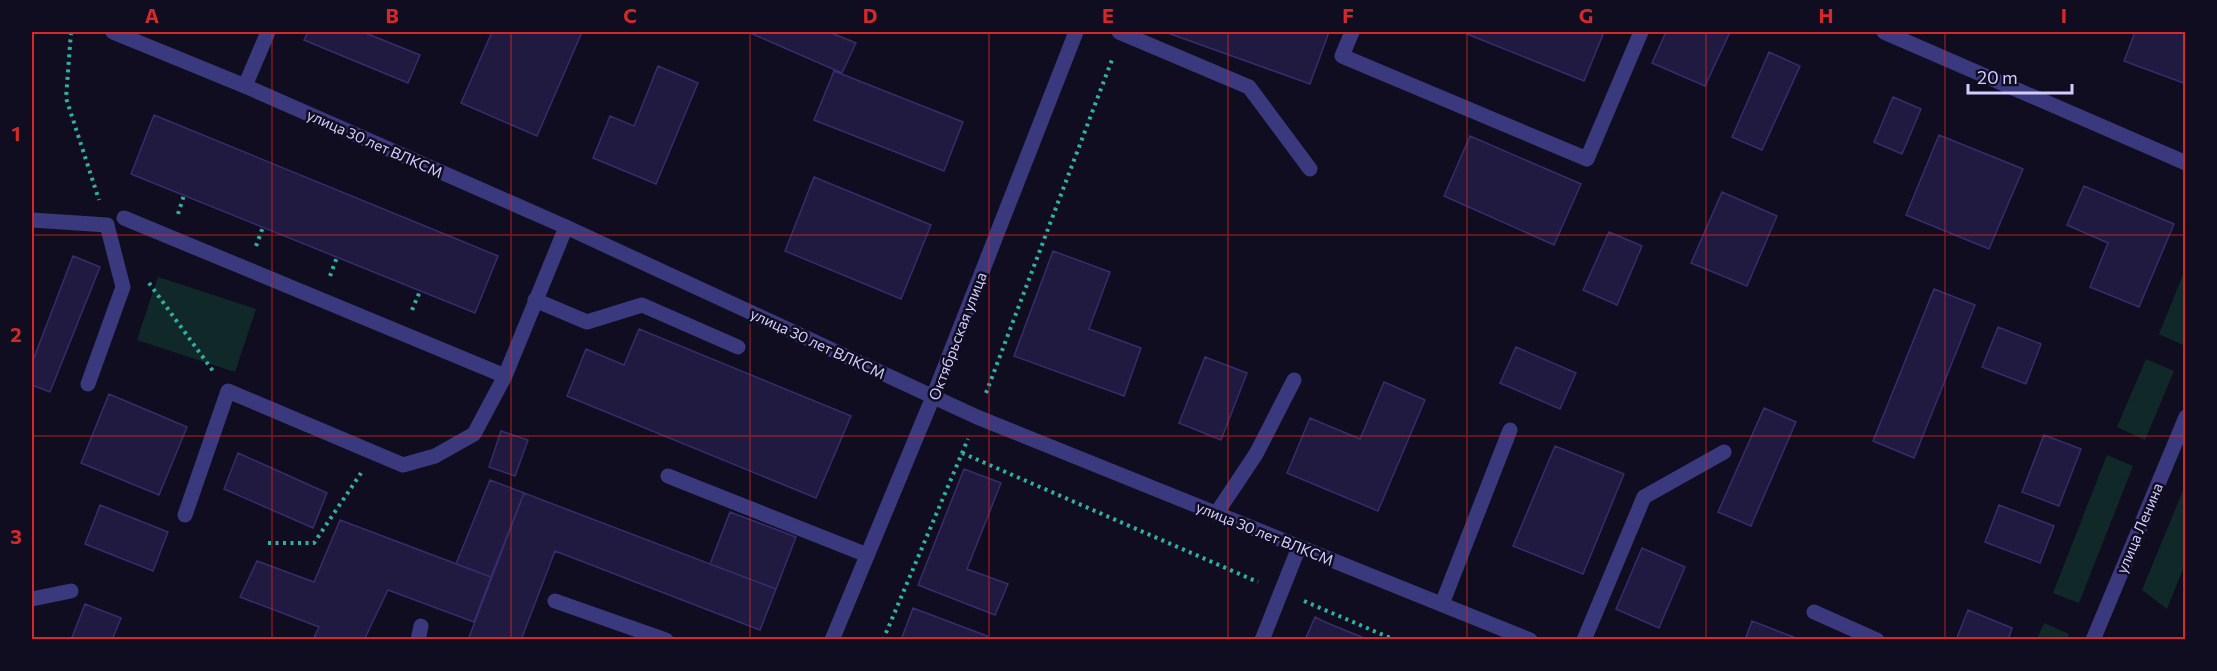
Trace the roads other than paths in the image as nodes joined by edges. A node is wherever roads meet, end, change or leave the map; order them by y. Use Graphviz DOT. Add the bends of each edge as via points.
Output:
graph roads {
  1 [pos="113,32"];
  2 [pos="268,32"];
  3 [pos="1076,32"];
  4 [pos="1121,32"];
  5 [pos="1352,32"];
  6 [pos="1641,32"];
  7 [pos="1884,32"];
  8 [pos="245,86"];
  9 [pos="2186,163"];
  10 [pos="1310,169"];
  11 [pos="124,218"];
  12 [pos="32,220"];
  13 [pos="566,227"];
  14 [pos="535,300"];
  15 [pos="738,347"];
  16 [pos="505,376"];
  17 [pos="1294,380"];
  18 [pos="88,384"];
  19 [pos="933,397"];
  20 [pos="2186,417"];
  21 [pos="1510,430"];
  22 [pos="1724,452"];
  23 [pos="668,476"];
  24 [pos="1216,513"];
  25 [pos="185,516"];
  26 [pos="1299,547"];
  27 [pos="867,555"];
  28 [pos="70,591"];
  29 [pos="32,599"];
  30 [pos="555,601"];
  31 [pos="1442,604"];
  32 [pos="1814,612"];
  33 [pos="666,639"];
  34 [pos="832,639"];
  35 [pos="1262,639"];
  36 [pos="1530,639"];
  37 [pos="1584,639"];
  38 [pos="1877,639"];
  39 [pos="2093,639"];
  1 -- 8 [label="street, улица 30 лет ВЛКСМ"];
  2 -- 8 [label="street"];
  3 -- 19 [label="street, Октябрьская улица"];
  4 -- 10 [label="street" via="1248,87"];
  5 -- 6 [label="street" via="1342,56 1587,159"];
  7 -- 9 [label="street"];
  8 -- 13 [label="street, улица 30 лет ВЛКСМ"];
  11 -- 16 [label="street"];
  12 -- 18 [label="street" via="107,225 123,288"];
  13 -- 14 [label="street"];
  13 -- 19 [label="street, улица 30 лет ВЛКСМ"];
  14 -- 15 [label="street" via="586,322 642,304"];
  14 -- 16 [label="street"];
  16 -- 25 [label="street" via="474,434 435,456 403,465 228,391"];
  17 -- 24 [label="street" via="1256,454"];
  19 -- 24 [label="street, улица 30 лет ВЛКСМ"];
  19 -- 27 [label="street, Октябрьская улица"];
  20 -- 39 [label="street, улица Ленина"];
  21 -- 31 [label="street"];
  22 -- 37 [label="street" via="1644,497"];
  23 -- 27 [label="street"];
  24 -- 26 [label="street, улица 30 лет ВЛКСМ"];
  26 -- 31 [label="street, улица 30 лет ВЛКСМ"];
  26 -- 35 [label="street"];
  27 -- 34 [label="street, Октябрьская улица"];
  28 -- 29 [label="street"];
  30 -- 33 [label="street"];
  31 -- 36 [label="street, улица 30 лет ВЛКСМ"];
  32 -- 38 [label="street"];
}
